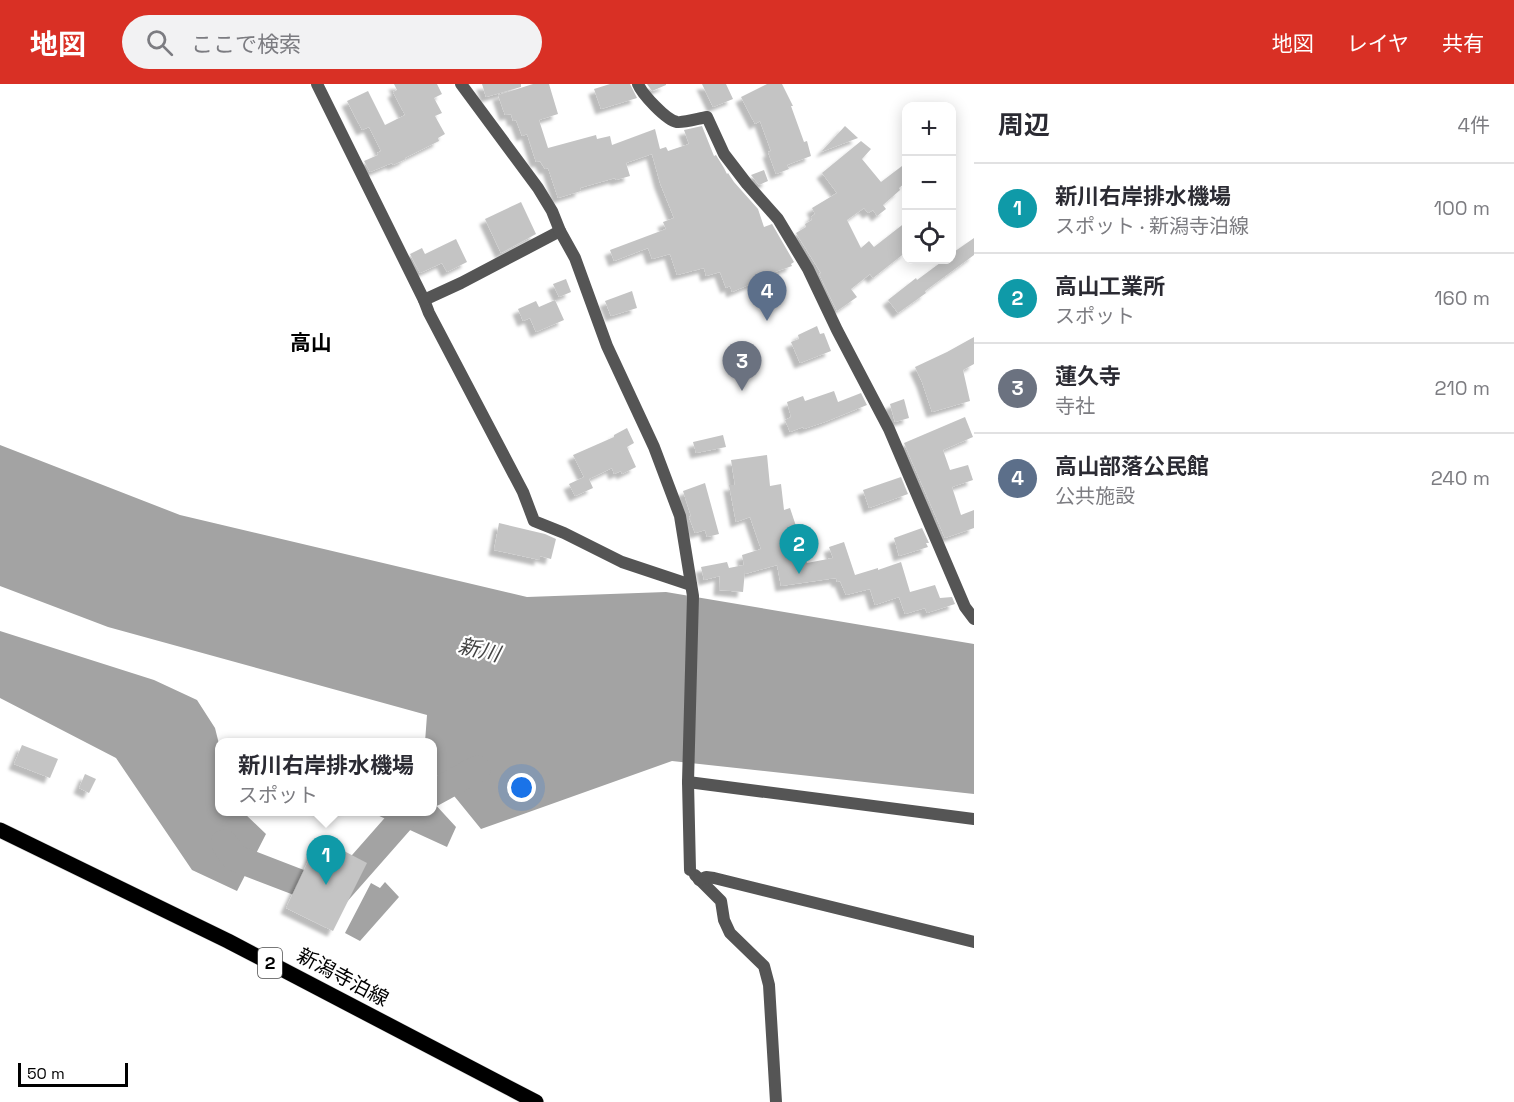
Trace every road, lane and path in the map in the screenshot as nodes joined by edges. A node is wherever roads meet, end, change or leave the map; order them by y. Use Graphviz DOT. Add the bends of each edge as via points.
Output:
graph roads {
  1 [pos="317,84"];
  2 [pos="461,84"];
  3 [pos="638,84"];
  4 [pos="560,231"];
  5 [pos="424,300"];
  6 [pos="692,591"];
  7 [pos="974,619"];
  8 [pos="688,782"];
  9 [pos="974,819"];
  10 [pos="0,830"];
  11 [pos="699,879"];
  12 [pos="974,942"];
  13 [pos="536,1102"];
  14 [pos="776,1102"];
  1 -- 5 [label="street"];
  2 -- 4 [label="street" via="538,188"];
  3 -- 7 [label="street" via="661,112 677,122 707,117 724,154 778,219 808,269 889,429 965,607"];
  4 -- 5 [label="street"];
  4 -- 6 [label="street" via="575,258 607,346 654,447 680,516"];
  5 -- 6 [label="street" via="524,492 534,521"];
  6 -- 8 [label="street"];
  8 -- 9 [label="street"];
  8 -- 11 [label="street" via="690,870"];
  10 -- 13 [label="main road, 新潟寺泊線 / 2" via="228,941"];
  11 -- 12 [label="street" via="714,878"];
  11 -- 14 [label="street" via="721,902 730,933 764,966 769,985"];
}
